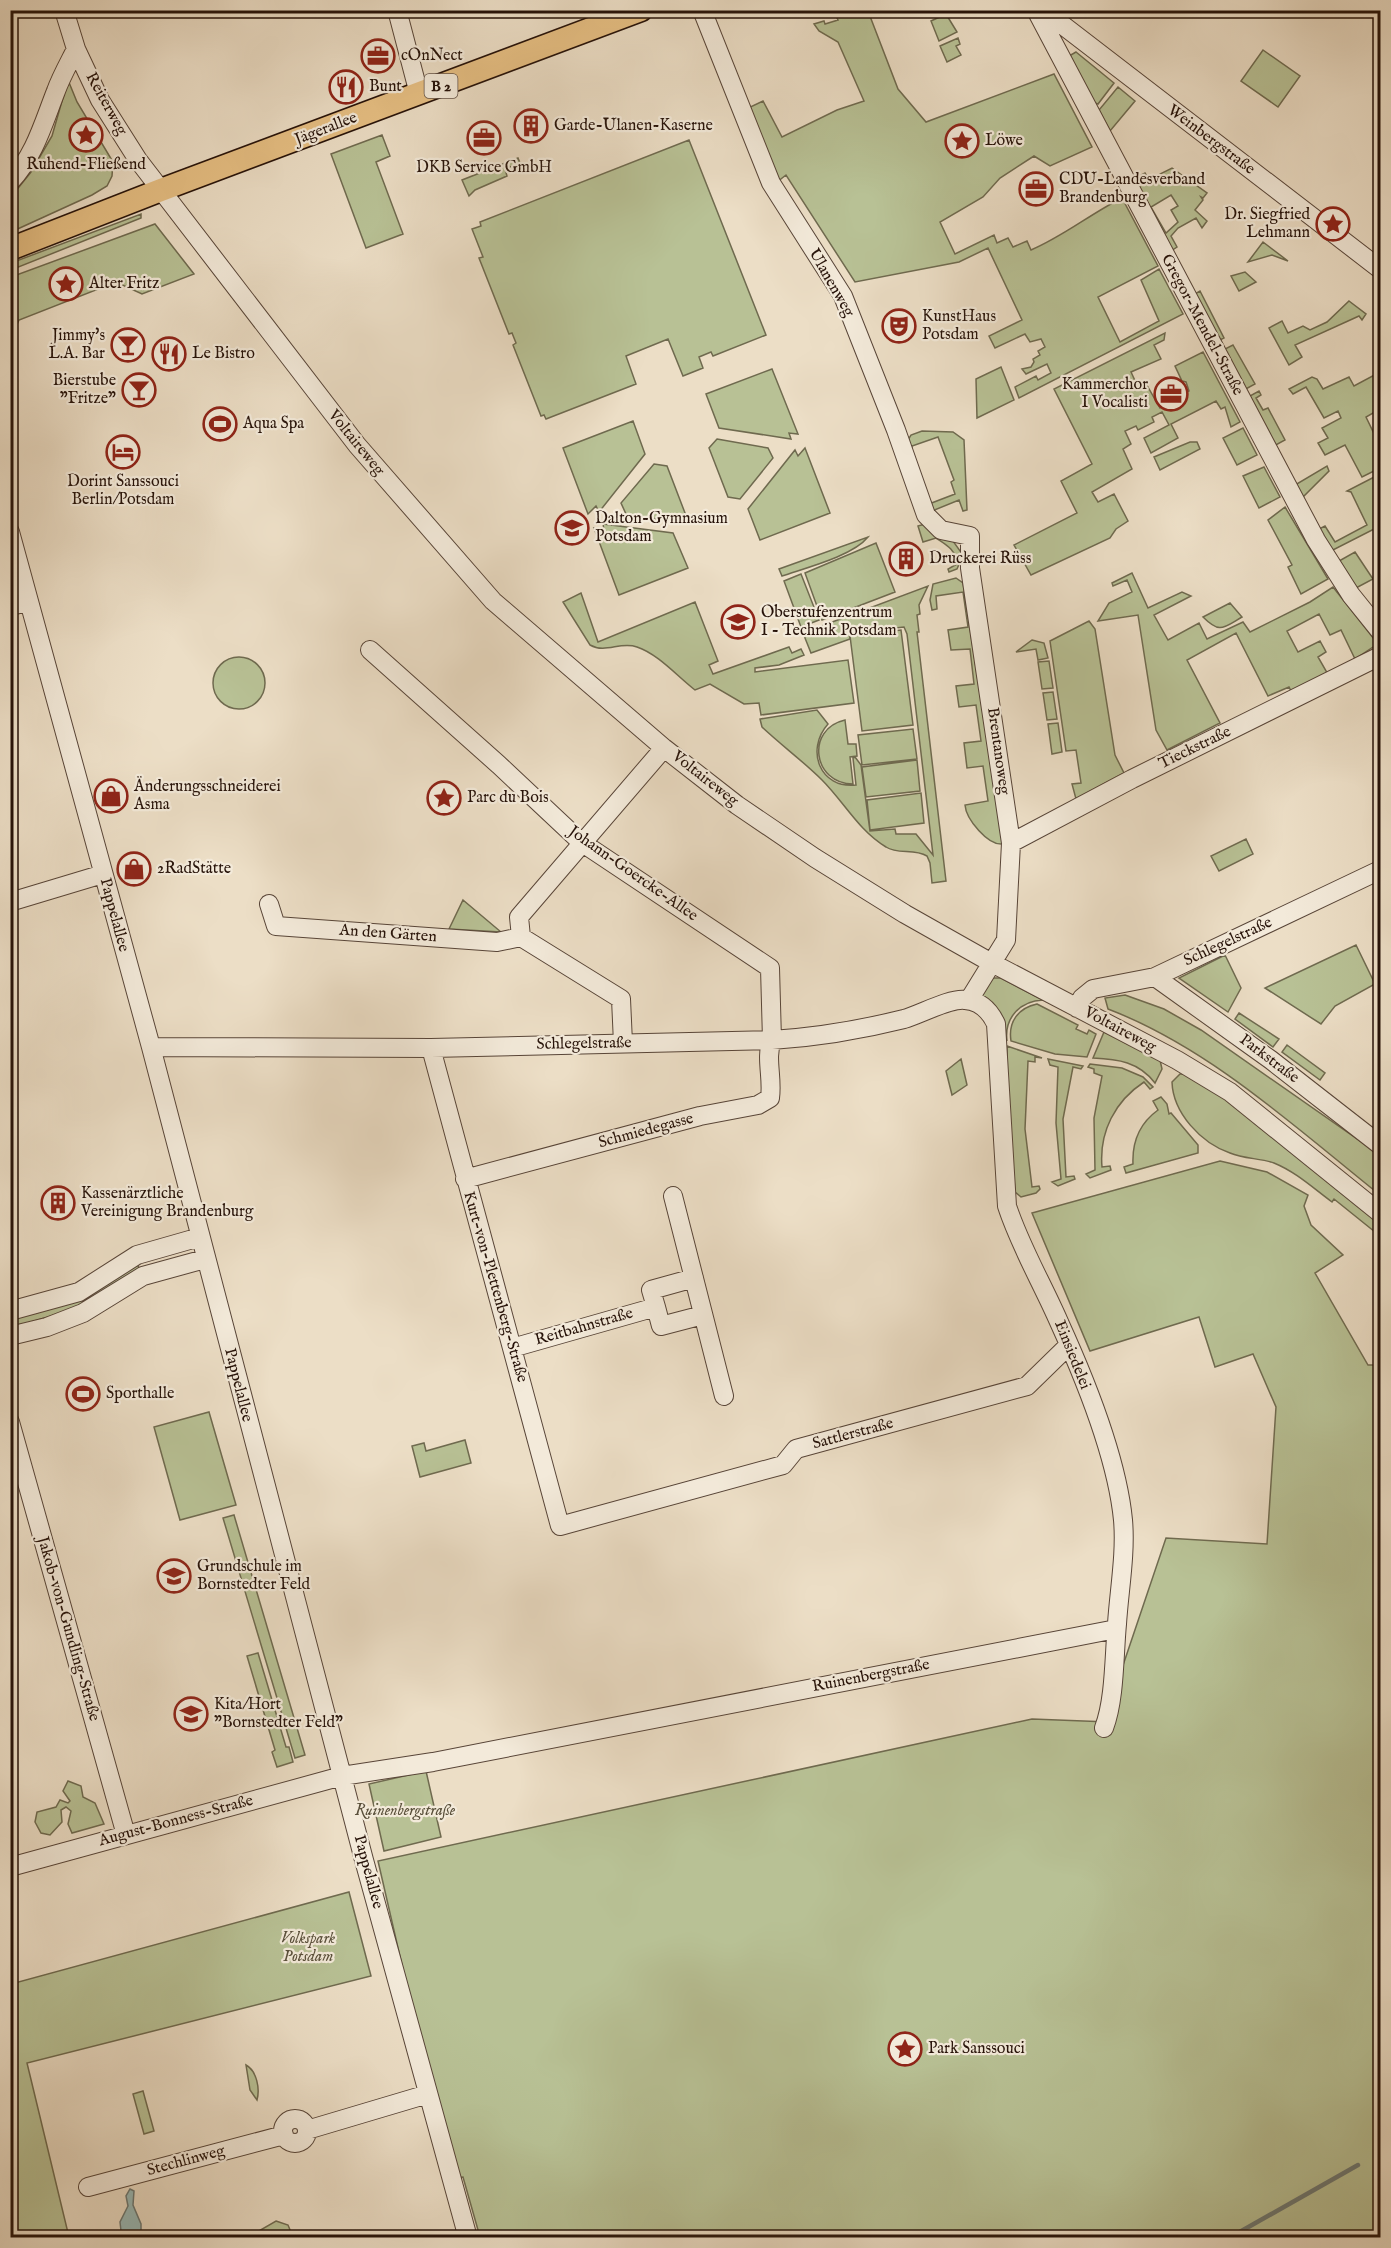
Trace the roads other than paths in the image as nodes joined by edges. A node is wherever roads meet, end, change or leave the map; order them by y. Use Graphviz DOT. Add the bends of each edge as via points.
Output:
graph roads {
  1 [pos="64,10"];
  2 [pos="397,10"];
  3 [pos="641,10"];
  4 [pos="702,10"];
  5 [pos="1036,10"];
  6 [pos="1043,10"];
  7 [pos="76,50"];
  8 [pos="420,94"];
  9 [pos="10,182"];
  10 [pos="161,190"];
  11 [pos="10,249"];
  12 [pos="1380,269"];
  13 [pos="10,532"];
  14 [pos="970,536"];
  15 [pos="29,602"];
  16 [pos="10,606"];
  17 [pos="1380,631"];
  18 [pos="370,650"];
  19 [pos="1380,656"];
  20 [pos="664,748"];
  21 [pos="581,842"];
  22 [pos="1011,843"];
  23 [pos="1380,870"];
  24 [pos="103,874"];
  25 [pos="10,902"];
  26 [pos="269,904"];
  27 [pos="521,937"];
  28 [pos="990,962"];
  29 [pos="1155,977"];
  30 [pos="969,1000"];
  31 [pos="1077,1008"];
  32 [pos="772,1040"];
  33 [pos="623,1043"];
  34 [pos="150,1047"];
  35 [pos="431,1048"];
  36 [pos="1380,1144"];
  37 [pos="465,1179"];
  38 [pos="673,1196"];
  39 [pos="1380,1213"];
  40 [pos="200,1237"];
  41 [pos="205,1259"];
  42 [pos="694,1278"];
  43 [pos="656,1307"];
  44 [pos="10,1311"];
  45 [pos="703,1315"];
  46 [pos="10,1336"];
  47 [pos="1069,1345"];
  48 [pos="512,1348"];
  49 [pos="724,1396"];
  50 [pos="10,1422"];
  51 [pos="560,1526"];
  52 [pos="1116,1629"];
  53 [pos="1104,1728"];
  54 [pos="342,1776"];
  55 [pos="126,1835"];
  56 [pos="10,1867"];
  57 [pos="428,2094"];
  58 [pos="88,2187"];
  59 [pos="468,2238"];
  1 -- 7 [label="street, Reiterweg"];
  2 -- 8 [label="street"];
  3 -- 8 [label="main road, Jägerallee / B 2"];
  4 -- 14 [label="street, Ulanenweg" via="771,183 849,310 926,515 941,530"];
  5 -- 17 [label="street, Gregor-Mendel-Straße" via="1316,540 1351,596"];
  6 -- 12 [label="street, Weinbergstraße"];
  7 -- 9 [label="street" via="56,90 39,139"];
  7 -- 10 [label="street, Reiterweg" via="100,100"];
  8 -- 10 [label="main road, Jägerallee / B 2"];
  10 -- 11 [label="main road, Jägerallee / B 2"];
  10 -- 20 [label="street, Voltaireweg" via="357,445 493,601"];
  13 -- 15 [label="street, Pappelallee"];
  14 -- 22 [label="street, Brentanoweg" via="970,568"];
  15 -- 16 [label="street"];
  15 -- 24 [label="street, Pappelallee"];
  18 -- 21 [label="street, Johann-Goercke-Allee"];
  19 -- 22 [label="street, Tieckstraße"];
  20 -- 21 [label="street"];
  20 -- 28 [label="street, Voltaireweg" via="737,805 815,858"];
  21 -- 27 [label="street" via="519,917"];
  21 -- 32 [label="street, Johann-Goercke-Allee" via="770,968"];
  22 -- 28 [label="street, Brentanoweg" via="1006,940"];
  23 -- 29 [label="street, Schlegelstraße"];
  24 -- 25 [label="street"];
  24 -- 34 [label="street, Pappelallee"];
  26 -- 27 [label="street, An den Gärten" via="276,926 497,942"];
  27 -- 33 [label="street" via="621,999"];
  28 -- 30 [label="street"];
  28 -- 31 [label="street, Voltaireweg"];
  29 -- 31 [label="street, Schlegelstraße" via="1093,989"];
  29 -- 36 [label="street, Parkstraße"];
  30 -- 32 [label="street, Schlegelstraße" via="958,999 923,1014 870,1028"];
  30 -- 47 [label="street, Einsiedelei" via="986,1009 996,1024 1007,1206"];
  31 -- 39 [label="street, Voltaireweg" via="1230,1092"];
  32 -- 33 [label="street, Schlegelstraße"];
  32 -- 37 [label="street, Schmiedegasse" via="768,1051 773,1081 770,1098 758,1105 700,1116"];
  33 -- 35 [label="street, Schlegelstraße"];
  34 -- 35 [label="street, Schlegelstraße"];
  34 -- 40 [label="street, Pappelallee"];
  35 -- 37 [label="street, Kurt-von-Plettenberg-Straße"];
  37 -- 48 [label="street, Kurt-von-Plettenberg-Straße"];
  38 -- 42 [label="street"];
  40 -- 41 [label="street, Pappelallee"];
  40 -- 44 [label="street" via="137,1255 79,1292"];
  41 -- 46 [label="street" via="143,1276 82,1313"];
  41 -- 54 [label="street, Pappelallee"];
  42 -- 43 [label="street, Reitbahnstraße" via="651,1290"];
  42 -- 45 [label="street"];
  43 -- 45 [label="street, Reitbahnstraße" via="661,1326"];
  43 -- 48 [label="street, Reitbahnstraße"];
  45 -- 49 [label="street"];
  47 -- 51 [label="street, Sattlerstraße" via="1027,1386 796,1449 783,1466"];
  47 -- 52 [label="street, Einsiedelei" via="1093,1406 1119,1495 1123,1522"];
  48 -- 51 [label="street, Kurt-von-Plettenberg-Straße"];
  50 -- 55 [label="street, Jakob-von-Gundling-Straße"];
  52 -- 53 [label="street, Einsiedelei"];
  52 -- 54 [label="street, Ruinenbergstraße"];
  54 -- 55 [label="street, August-Bonness-Straße"];
  54 -- 57 [label="street, Pappelallee"];
  55 -- 56 [label="street, August-Bonness-Straße"];
  57 -- 58 [label="street, Stechlinweg" via="307,2130 305,2124 294,2119 287,2122 284,2135"];
  57 -- 59 [label="street, Pappelallee"];
}
